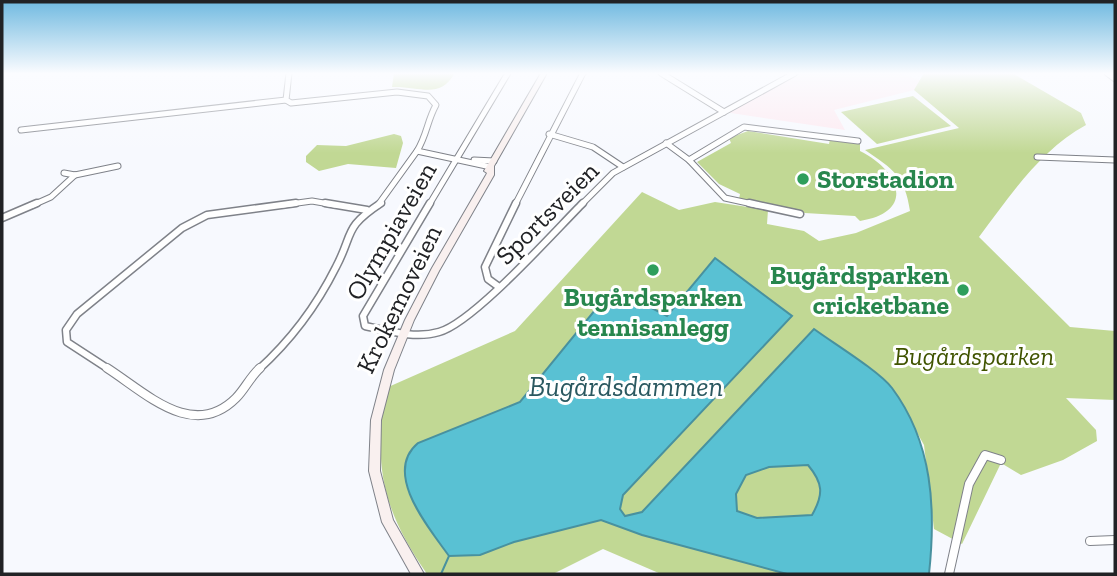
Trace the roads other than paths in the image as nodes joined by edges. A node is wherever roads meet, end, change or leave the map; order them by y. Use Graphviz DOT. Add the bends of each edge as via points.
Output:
graph roads {
  1 [pos="286,100"];
  2 [pos="322,100"];
  3 [pos="431,100"];
  4 [pos="492,100"];
  5 [pos="529,100"];
  6 [pos="568,100"];
  7 [pos="704,100"];
  8 [pos="746,100"];
  9 [pos="724,112"];
  10 [pos="21,130"];
  11 [pos="549,134"];
  12 [pos="858,141"];
  13 [pos="666,144"];
  14 [pos="417,151"];
  15 [pos="1037,157"];
  16 [pos="456,158"];
  17 [pos="689,160"];
  18 [pos="1115,160"];
  19 [pos="493,164"];
  20 [pos="118,166"];
  21 [pos="622,167"];
  22 [pos="64,173"];
  23 [pos="75,175"];
  24 [pos="367,210"];
  25 [pos="800,214"];
  26 [pos="2,218"];
  27 [pos="499,287"];
  28 [pos="403,334"];
  29 [pos="1000,460"];
  30 [pos="1115,540"];
  31 [pos="1090,541"];
  32 [pos="418,574"];
  33 [pos="949,574"];
  1 -- 2 [label="street"];
  1 -- 10 [label="street"];
  3 -- 14 [label="street" via="436,105 429,131"];
  4 -- 16 [label="street, Olympiaveien"];
  5 -- 19 [label="main road, Krokemoveien"];
  6 -- 11 [label="street"];
  7 -- 9 [label="street"];
  8 -- 9 [label="street, Sportsveien"];
  9 -- 13 [label="street, Sportsveien"];
  11 -- 21 [label="street" via="593,147"];
  11 -- 27 [label="street" via="485,267 488,279"];
  12 -- 17 [label="street" via="744,127"];
  13 -- 17 [label="street"];
  13 -- 21 [label="street, Sportsveien"];
  14 -- 16 [label="street"];
  14 -- 24 [label="street" via="382,203"];
  15 -- 18 [label="street"];
  16 -- 19 [label="street, Olympiaveien"];
  16 -- 28 [label="street, Olympiaveien" via="363,316 365,326"];
  17 -- 25 [label="street" via="724,198"];
  19 -- 28 [label="main road, Krokemoveien"];
  20 -- 23 [label="street"];
  21 -- 27 [label="street, Sportsveien"];
  22 -- 23 [label="street"];
  23 -- 26 [label="street" via="51,197"];
  24 -- 24 [label="street" via="312,201 200,217 77,314 67,326 67,342 180,415 216,413 284,346 337,266 346,237"];
  27 -- 28 [label="street, Sportsveien" via="442,332"];
  28 -- 32 [label="main road, Krokemoveien" via="377,401 373,455 388,523"];
  29 -- 33 [label="street" via="985,455 969,484"];
  30 -- 31 [label="street"];
}
